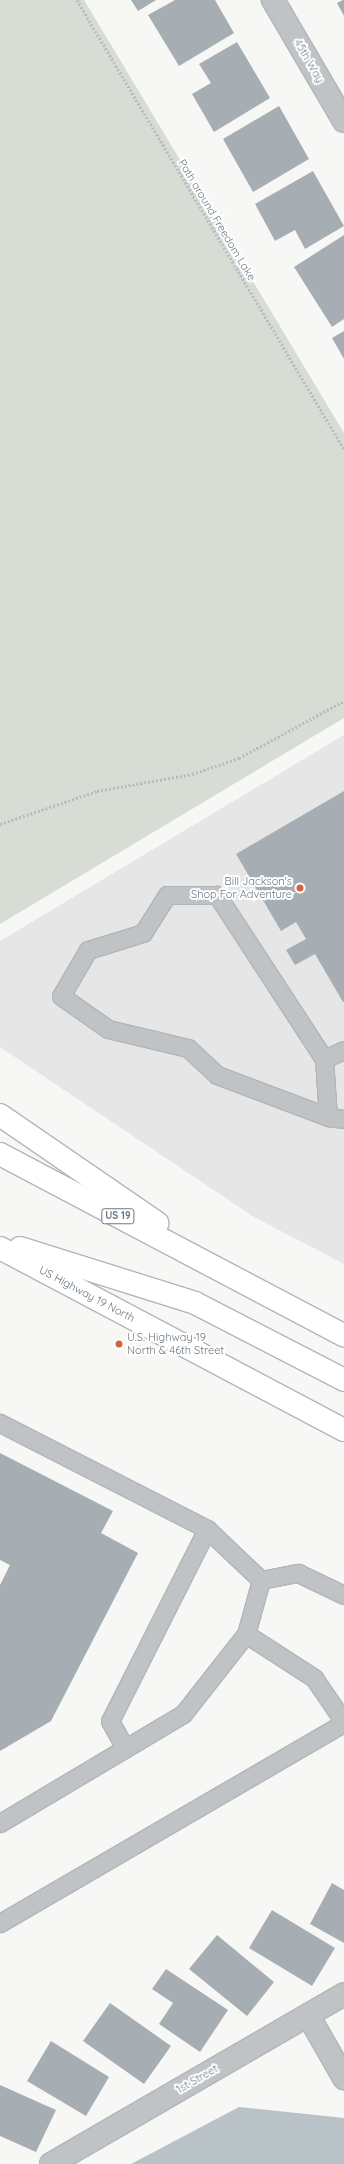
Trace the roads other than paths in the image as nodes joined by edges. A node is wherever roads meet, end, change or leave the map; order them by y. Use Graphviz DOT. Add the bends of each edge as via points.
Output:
graph roads {
  1 [pos="273,0"];
  2 [pos="344,121"];
  3 [pos="344,1050"];
  4 [pos="324,1059"];
  5 [pos="0,1115"];
  6 [pos="336,1118"];
  7 [pos="0,1154"];
  8 [pos="0,1241"];
  9 [pos="0,1248"];
  10 [pos="237,1279"];
  11 [pos="344,1335"];
  12 [pos="344,1380"];
  13 [pos="0,1423"];
  14 [pos="344,1430"];
  15 [pos="207,1529"];
  16 [pos="261,1580"];
  17 [pos="344,1596"];
  18 [pos="246,1634"];
  19 [pos="344,1723"];
  20 [pos="125,1748"];
  21 [pos="0,1823"];
  22 [pos="0,1923"];
  23 [pos="344,1994"];
  24 [pos="308,2015"];
  25 [pos="344,2078"];
  26 [pos="51,2164"];
  1 -- 2 [label="street, 45th Way"];
  3 -- 4 [label="lane"];
  4 -- 6 [label="lane"];
  4 -- 6 [label="lane" via="217,895 167,895 144,933 88,950 61,996 108,1029 188,1048 217,1075"];
  5 -- 10 [label="highway"];
  7 -- 10 [label="highway, US 19"];
  8 -- 12 [label="highway" via="195,1303"];
  9 -- 14 [label="highway, US Highway 19 North"];
  10 -- 11 [label="highway, US 19"];
  13 -- 15 [label="lane"];
  15 -- 16 [label="lane"];
  15 -- 20 [label="lane" via="110,1721"];
  16 -- 17 [label="lane" via="298,1573"];
  16 -- 18 [label="lane"];
  18 -- 19 [label="lane" via="314,1678"];
  18 -- 20 [label="lane" via="183,1714"];
  19 -- 22 [label="lane"];
  20 -- 21 [label="lane"];
  23 -- 24 [label="street, 1st Street"];
  24 -- 25 [label="street"];
  24 -- 26 [label="street, 1st Street"];
}
